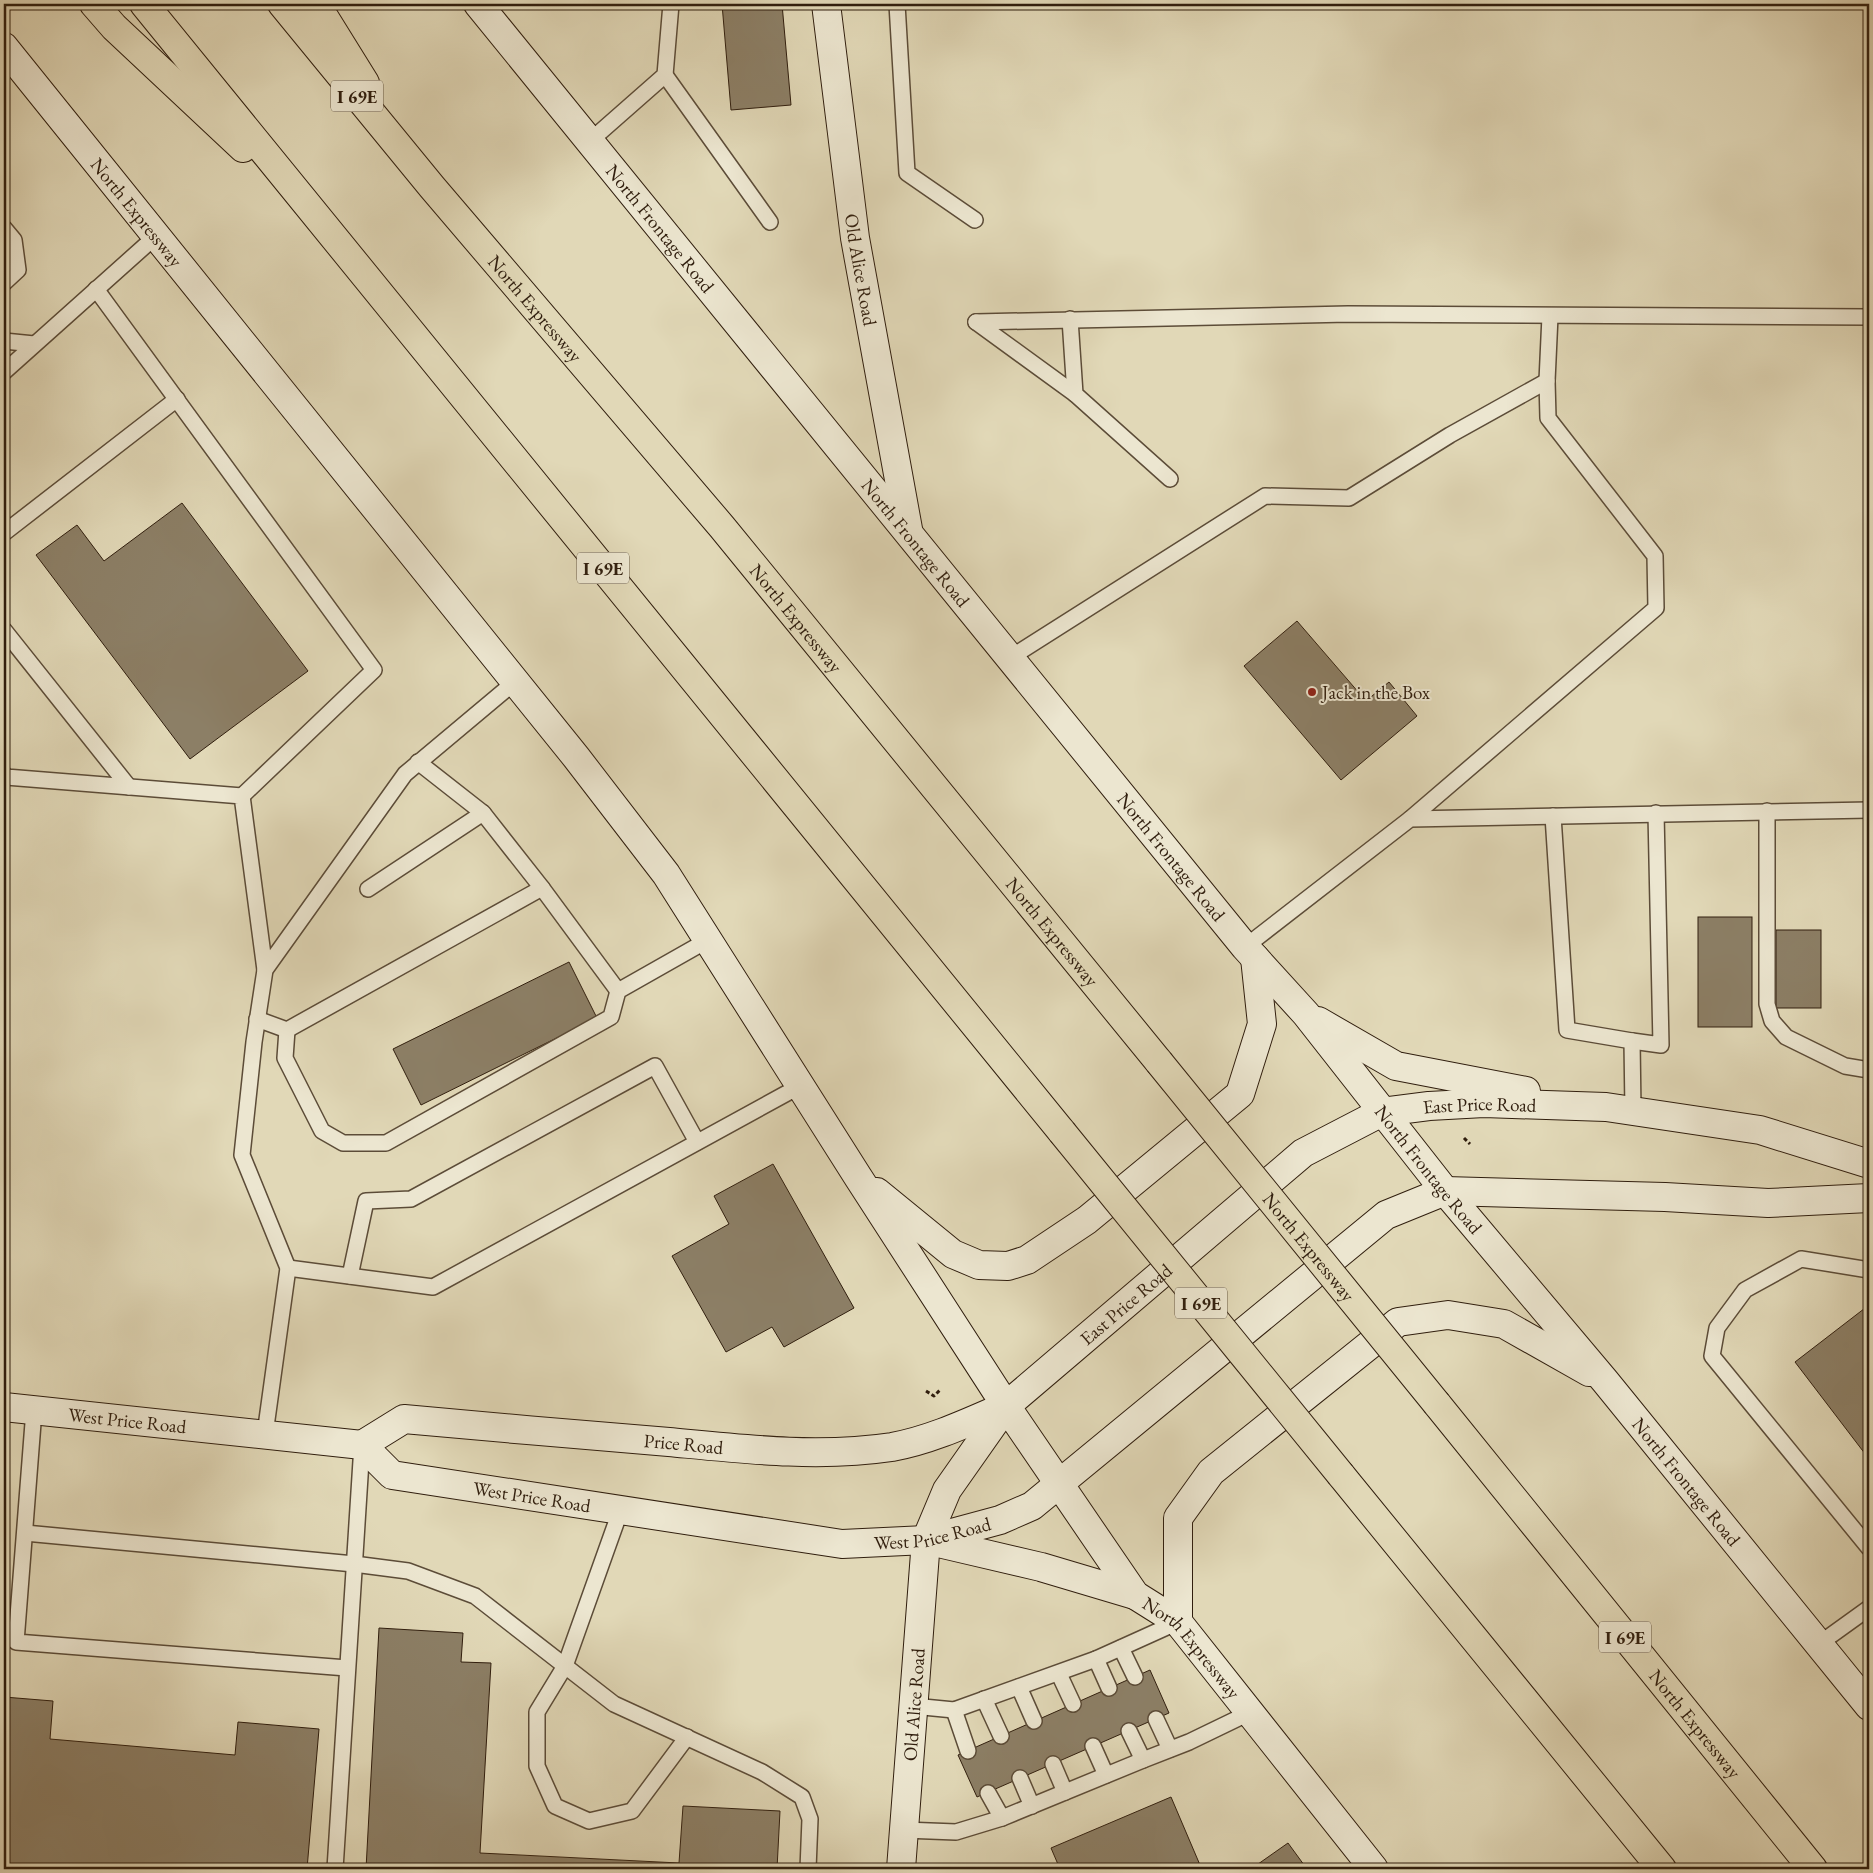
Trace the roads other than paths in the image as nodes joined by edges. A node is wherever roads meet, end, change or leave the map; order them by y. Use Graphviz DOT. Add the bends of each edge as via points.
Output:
graph roads {
  1 [pos="94,4"];
  2 [pos="144,4"];
  3 [pos="282,4"];
  4 [pos="316,4"];
  5 [pos="478,4"];
  6 [pos="672,4"];
  7 [pos="826,4"];
  8 [pos="897,4"];
  9 [pos="4,47"];
  10 [pos="665,75"];
  11 [pos="590,140"];
  12 [pos="432,187"];
  13 [pos="319,219"];
  14 [pos="975,220"];
  15 [pos="770,222"];
  16 [pos="4,228"];
  17 [pos="156,236"];
  18 [pos="4,283"];
  19 [pos="96,289"];
  20 [pos="1550,316"];
  21 [pos="1869,317"];
  22 [pos="1070,319"];
  23 [pos="4,341"];
  24 [pos="34,344"];
  25 [pos="4,372"];
  26 [pos="1547,381"];
  27 [pos="1075,394"];
  28 [pos="177,399"];
  29 [pos="1170,479"];
  30 [pos="4,533"];
  31 [pos="908,533"];
  32 [pos="4,630"];
  33 [pos="1010,658"];
  34 [pos="516,681"];
  35 [pos="418,762"];
  36 [pos="4,774"];
  37 [pos="129,787"];
  38 [pos="242,796"];
  39 [pos="1869,810"];
  40 [pos="1767,811"];
  41 [pos="482,813"];
  42 [pos="1656,813"];
  43 [pos="1553,816"];
  44 [pos="1410,819"];
  45 [pos="542,888"];
  46 [pos="368,890"];
  47 [pos="708,940"];
  48 [pos="1250,953"];
  49 [pos="266,970"];
  50 [pos="618,991"];
  51 [pos="1306,1014"];
  52 [pos="257,1019"];
  53 [pos="287,1030"];
  54 [pos="1632,1041"];
  55 [pos="1869,1070"];
  56 [pos="800,1086"];
  57 [pos="1606,1107"];
  58 [pos="1382,1112"];
  59 [pos="1633,1112"];
  60 [pos="697,1142"];
  61 [pos="1869,1164"];
  62 [pos="858,1178"];
  63 [pos="1444,1191"];
  64 [pos="1869,1198"];
  65 [pos="288,1268"];
  66 [pos="1869,1270"];
  67 [pos="350,1276"];
  68 [pos="1605,1381"];
  69 [pos="1006,1406"];
  70 [pos="4,1407"];
  71 [pos="34,1410"];
  72 [pos="265,1434"];
  73 [pos="362,1444"];
  74 [pos="1059,1484"];
  75 [pos="621,1509"];
  76 [pos="25,1533"];
  77 [pos="926,1540"];
  78 [pos="1869,1548"];
  79 [pos="354,1564"];
  80 [pos="1135,1594"];
  81 [pos="1869,1608"];
  82 [pos="1178,1622"];
  83 [pos="1819,1644"];
  84 [pos="10,1645"];
  85 [pos="1121,1648"];
  86 [pos="1096,1659"];
  87 [pos="565,1666"];
  88 [pos="347,1668"];
  89 [pos="1059,1674"];
  90 [pos="1135,1677"];
  91 [pos="1019,1687"];
  92 [pos="1109,1688"];
  93 [pos="984,1699"];
  94 [pos="1073,1704"];
  95 [pos="913,1706"];
  96 [pos="1869,1706"];
  97 [pos="954,1710"];
  98 [pos="1249,1713"];
  99 [pos="1156,1719"];
  100 [pos="1034,1721"];
  101 [pos="1129,1731"];
  102 [pos="1001,1736"];
  103 [pos="687,1737"];
  104 [pos="1093,1746"];
  105 [pos="1170,1749"];
  106 [pos="968,1751"];
  107 [pos="1143,1760"];
  108 [pos="1053,1764"];
  109 [pos="1106,1775"];
  110 [pos="1020,1778"];
  111 [pos="1065,1792"];
  112 [pos="988,1793"];
  113 [pos="1751,1793"];
  114 [pos="1032,1806"];
  115 [pos="1002,1818"];
  116 [pos="904,1830"];
  117 [pos="335,1869"];
  118 [pos="808,1869"];
  119 [pos="901,1869"];
  120 [pos="1374,1869"];
  121 [pos="1662,1869"];
  122 [pos="1813,1869"];
  123 [pos="1826,1869"];
  1 -- 13 [label="highway" via="114,27"];
  2 -- 13 [label="highway, I 69E"];
  3 -- 12 [label="highway, North Expressway / I 69E"];
  4 -- 12 [label="highway"];
  5 -- 11 [label="main road, North Frontage Road"];
  6 -- 10 [label="lane"];
  7 -- 31 [label="main road, Old Alice Road" via="855,238"];
  8 -- 14 [label="lane" via="907,173"];
  9 -- 17 [label="main road, North Expressway"];
  10 -- 11 [label="lane"];
  10 -- 15 [label="lane"];
  11 -- 31 [label="main road, North Frontage Road"];
  12 -- 113 [label="highway, North Expressway / I 69E, bridge" via="722,527"];
  13 -- 121 [label="highway, I 69E, bridge"];
  16 -- 18 [label="lane" via="14,240 18,270"];
  17 -- 19 [label="lane"];
  17 -- 34 [label="main road, North Expressway"];
  19 -- 24 [label="lane"];
  19 -- 28 [label="lane"];
  20 -- 21 [label="lane"];
  20 -- 22 [label="lane" via="1320,314"];
  20 -- 26 [label="lane"];
  22 -- 27 [label="lane"];
  22 -- 27 [label="lane" via="976,322"];
  23 -- 24 [label="lane"];
  24 -- 25 [label="lane"];
  26 -- 33 [label="lane" via="1450,435 1349,498 1266,496"];
  26 -- 44 [label="lane" via="1548,418 1655,556 1656,608"];
  27 -- 29 [label="lane"];
  28 -- 30 [label="lane"];
  28 -- 38 [label="lane" via="374,670"];
  31 -- 33 [label="main road, North Frontage Road"];
  32 -- 37 [label="lane"];
  33 -- 48 [label="main road, North Frontage Road"];
  34 -- 35 [label="lane"];
  34 -- 47 [label="main road, North Expressway" via="666,874"];
  35 -- 41 [label="lane"];
  35 -- 49 [label="lane" via="405,774"];
  36 -- 37 [label="lane" via="6,777"];
  37 -- 38 [label="lane"];
  38 -- 49 [label="lane"];
  39 -- 40 [label="lane"];
  40 -- 42 [label="lane"];
  40 -- 55 [label="lane" via="1767,1004 1772,1021 1786,1037 1845,1066"];
  41 -- 45 [label="lane"];
  41 -- 46 [label="lane"];
  42 -- 43 [label="lane"];
  42 -- 54 [label="lane" via="1661,1046"];
  43 -- 44 [label="lane"];
  43 -- 54 [label="lane" via="1567,1030"];
  44 -- 48 [label="lane"];
  45 -- 50 [label="lane"];
  45 -- 53 [label="lane"];
  47 -- 50 [label="lane"];
  47 -- 56 [label="main road, North Expressway"];
  48 -- 51 [label="main road, North Frontage Road"];
  48 -- 62 [label="main road" via="1262,1024 1240,1094 1087,1220 1027,1260 1008,1266 979,1265 954,1254"];
  49 -- 52 [label="lane"];
  50 -- 53 [label="lane" via="610,1017 386,1143 343,1143 322,1131 285,1058"];
  51 -- 57 [label="main road" via="1396,1066"];
  51 -- 58 [label="main road, North Frontage Road"];
  52 -- 53 [label="lane"];
  52 -- 65 [label="lane" via="242,1155"];
  54 -- 59 [label="lane"];
  56 -- 60 [label="lane"];
  56 -- 62 [label="main road, North Expressway"];
  57 -- 58 [label="main road, East Price Road" via="1484,1103"];
  57 -- 59 [label="main road, East Price Road"];
  58 -- 63 [label="main road, North Frontage Road"];
  58 -- 69 [label="main road, East Price Road" via="1303,1154"];
  59 -- 61 [label="main road, East Price Road" via="1760,1130"];
  60 -- 67 [label="lane" via="433,1287"];
  60 -- 67 [label="lane" via="654,1066 411,1199 366,1202"];
  62 -- 69 [label="main road, North Expressway"];
  63 -- 64 [label="main road" via="1768,1203"];
  63 -- 68 [label="main road, North Frontage Road"];
  63 -- 74 [label="main road" via="1386,1215"];
  65 -- 67 [label="lane"];
  65 -- 72 [label="lane"];
  66 -- 78 [label="lane" via="1801,1259 1745,1290 1717,1328 1712,1356"];
  68 -- 82 [label="main road" via="1504,1324 1448,1315 1398,1322 1211,1472 1178,1518"];
  68 -- 83 [label="main road, North Frontage Road"];
  69 -- 73 [label="main road, Price Road" via="941,1433 894,1446 852,1452 706,1446 404,1419"];
  69 -- 74 [label="main road, North Expressway"];
  69 -- 77 [label="main road, Old Alice Road" via="948,1490"];
  70 -- 71 [label="main road, West Price Road"];
  71 -- 72 [label="main road, West Price Road"];
  71 -- 76 [label="lane"];
  72 -- 73 [label="main road, West Price Road"];
  73 -- 75 [label="main road, West Price Road" via="392,1474"];
  73 -- 79 [label="lane"];
  74 -- 77 [label="main road, West Price Road" via="1032,1506 1000,1520"];
  74 -- 80 [label="main road, North Expressway"];
  75 -- 77 [label="main road, West Price Road" via="842,1544"];
  75 -- 87 [label="lane"];
  76 -- 79 [label="lane"];
  76 -- 84 [label="lane"];
  77 -- 80 [label="main road" via="1032,1564"];
  77 -- 95 [label="main road, Old Alice Road"];
  79 -- 87 [label="lane" via="408,1570 476,1596"];
  79 -- 88 [label="lane"];
  80 -- 82 [label="main road, North Expressway"];
  81 -- 83 [label="lane"];
  82 -- 85 [label="lane"];
  82 -- 98 [label="main road, North Expressway"];
  83 -- 96 [label="main road, North Frontage Road"];
  84 -- 88 [label="lane"];
  85 -- 86 [label="lane"];
  85 -- 90 [label="lane"];
  86 -- 89 [label="lane"];
  86 -- 92 [label="lane"];
  87 -- 103 [label="lane" via="614,1704"];
  87 -- 103 [label="lane" via="537,1712 537,1766 555,1806 589,1821 632,1811"];
  88 -- 117 [label="lane"];
  89 -- 91 [label="lane"];
  89 -- 94 [label="lane"];
  91 -- 93 [label="lane"];
  91 -- 100 [label="lane"];
  93 -- 97 [label="lane"];
  93 -- 102 [label="lane"];
  95 -- 97 [label="lane"];
  95 -- 116 [label="main road, Old Alice Road"];
  97 -- 106 [label="lane"];
  98 -- 105 [label="lane"];
  98 -- 120 [label="main road, North Expressway"];
  99 -- 105 [label="lane"];
  101 -- 107 [label="lane"];
  103 -- 118 [label="lane" via="762,1772 802,1797 810,1819"];
  104 -- 109 [label="lane"];
  105 -- 107 [label="lane"];
  107 -- 109 [label="lane"];
  108 -- 111 [label="lane"];
  109 -- 111 [label="lane"];
  110 -- 114 [label="lane"];
  111 -- 114 [label="lane"];
  112 -- 115 [label="lane"];
  113 -- 122 [label="highway, North Expressway / I 69E"];
  113 -- 123 [label="highway"];
  114 -- 115 [label="lane"];
  115 -- 116 [label="lane" via="956,1832"];
  116 -- 119 [label="main road, Old Alice Road"];
}
